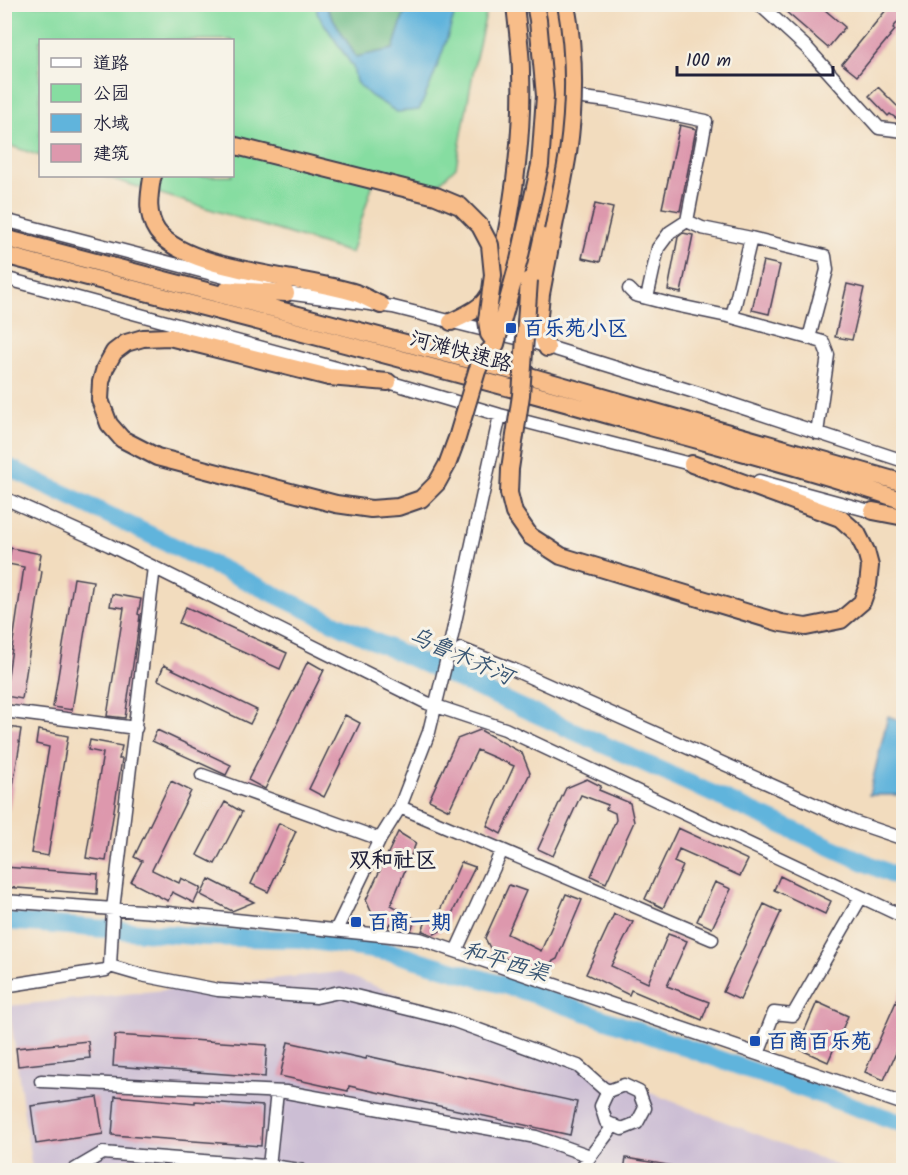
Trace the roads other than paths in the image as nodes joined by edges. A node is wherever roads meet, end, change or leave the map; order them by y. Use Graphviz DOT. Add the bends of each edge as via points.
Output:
graph roads {
  1 [pos="514,4"];
  2 [pos="535,4"];
  3 [pos="550,4"];
  4 [pos="566,4"];
  5 [pos="759,4"];
  6 [pos="564,95"];
  7 [pos="903,131"];
  8 [pos="234,146"];
  9 [pos="152,177"];
  10 [pos="4,220"];
  11 [pos="687,221"];
  12 [pos="4,238"];
  13 [pos="751,238"];
  14 [pos="4,255"];
  15 [pos="4,278"];
  16 [pos="196,289"];
  17 [pos="629,289"];
  18 [pos="286,292"];
  19 [pos="647,298"];
  20 [pos="381,305"];
  21 [pos="732,317"];
  22 [pos="451,322"];
  23 [pos="809,338"];
  24 [pos="496,344"];
  25 [pos="547,348"];
  26 [pos="388,382"];
  27 [pos="500,415"];
  28 [pos="817,433"];
  29 [pos="903,461"];
  30 [pos="692,464"];
  31 [pos="903,483"];
  32 [pos="4,498"];
  33 [pos="903,501"];
  34 [pos="873,511"];
  35 [pos="903,517"];
  36 [pos="903,523"];
  37 [pos="154,567"];
  38 [pos="461,649"];
  39 [pos="437,700"];
  40 [pos="4,711"];
  41 [pos="136,728"];
  42 [pos="202,776"];
  43 [pos="400,807"];
  44 [pos="380,839"];
  45 [pos="903,839"];
  46 [pos="502,850"];
  47 [pos="861,897"];
  48 [pos="4,901"];
  49 [pos="113,909"];
  50 [pos="903,917"];
  51 [pos="336,930"];
  52 [pos="712,939"];
  53 [pos="456,951"];
  54 [pos="111,961"];
  55 [pos="4,986"];
  56 [pos="758,1054"];
  57 [pos="41,1081"];
  58 [pos="608,1091"];
  59 [pos="277,1092"];
  60 [pos="903,1104"];
  61 [pos="614,1125"];
  62 [pos="590,1156"];
  63 [pos="269,1166"];
  64 [pos="74,1170"];
  65 [pos="300,1170"];
  66 [pos="580,1170"];
  1 -- 22 [label="highway" via="521,71 521,122 497,282 485,302"];
  2 -- 24 [label="highway, bridge" via="546,96 540,165"];
  3 -- 30 [label="highway, bridge" via="555,26 558,124 548,196 529,280 521,395 508,493 514,513 530,536 561,556 781,623 806,627 840,620 862,602 870,566 857,534 840,518"];
  4 -- 25 [label="highway, bridge" via="573,88 568,152 541,294 538,326"];
  5 -- 7 [label="street" via="807,48 879,128"];
  6 -- 11 [label="street" via="706,121"];
  8 -- 24 [label="highway, bridge" via="436,196 460,206 480,226 490,245 493,275 487,320 489,334"];
  9 -- 20 [label="highway" via="150,215 170,244 228,266 355,293"];
  10 -- 18 [label="street"];
  11 -- 13 [label="street"];
  11 -- 19 [label="street" via="670,232 658,248"];
  12 -- 16 [label="highway, 河滩快速路"];
  13 -- 21 [label="street"];
  13 -- 23 [label="street" via="825,256 827,270"];
  14 -- 33 [label="highway, 河滩快速路" via="508,386"];
  15 -- 26 [label="street"];
  16 -- 18 [label="highway"];
  16 -- 31 [label="highway, 河滩快速路" via="512,370"];
  17 -- 19 [label="street"];
  18 -- 20 [label="street"];
  19 -- 21 [label="street"];
  20 -- 22 [label="street"];
  21 -- 23 [label="street"];
  22 -- 25 [label="street"];
  23 -- 28 [label="street" via="822,342 828,355"];
  24 -- 26 [label="highway, bridge" via="483,357 477,371 458,438 437,483 421,499 398,507 371,509 336,504 157,457 122,439 109,424 100,400 100,382 114,352 143,338 169,337 329,377"];
  25 -- 28 [label="street"];
  26 -- 27 [label="street"];
  27 -- 30 [label="street"];
  27 -- 39 [label="street"];
  28 -- 29 [label="street"];
  30 -- 34 [label="street"];
  32 -- 37 [label="street"];
  34 -- 35 [label="highway"];
  34 -- 36 [label="street"];
  37 -- 39 [label="street" via="427,703"];
  37 -- 41 [label="street"];
  38 -- 45 [label="street" via="854,822"];
  39 -- 43 [label="street"];
  39 -- 47 [label="street"];
  40 -- 41 [label="street"];
  41 -- 49 [label="street"];
  42 -- 44 [label="street"];
  43 -- 44 [label="street"];
  43 -- 46 [label="street"];
  44 -- 51 [label="street"];
  46 -- 52 [label="street"];
  46 -- 53 [label="street"];
  47 -- 50 [label="street"];
  47 -- 56 [label="street" via="793,1015 774,1012"];
  48 -- 49 [label="street"];
  49 -- 51 [label="street"];
  49 -- 54 [label="street"];
  51 -- 53 [label="street" via="420,939"];
  53 -- 56 [label="street"];
  54 -- 55 [label="street" via="106,970"];
  54 -- 58 [label="street" via="141,975 218,990 316,997 339,992 449,1019 578,1066"];
  56 -- 60 [label="street"];
  57 -- 59 [label="street"];
  58 -- 61 [label="street" via="601,1106 606,1122"];
  58 -- 61 [label="street" via="624,1085 631,1088 639,1092 645,1108 637,1123 622,1129"];
  59 -- 62 [label="street" via="536,1137"];
  59 -- 63 [label="street"];
  61 -- 62 [label="street"];
  62 -- 66 [label="street"];
  63 -- 64 [label="street" via="103,1153"];
  63 -- 65 [label="street"];
}
